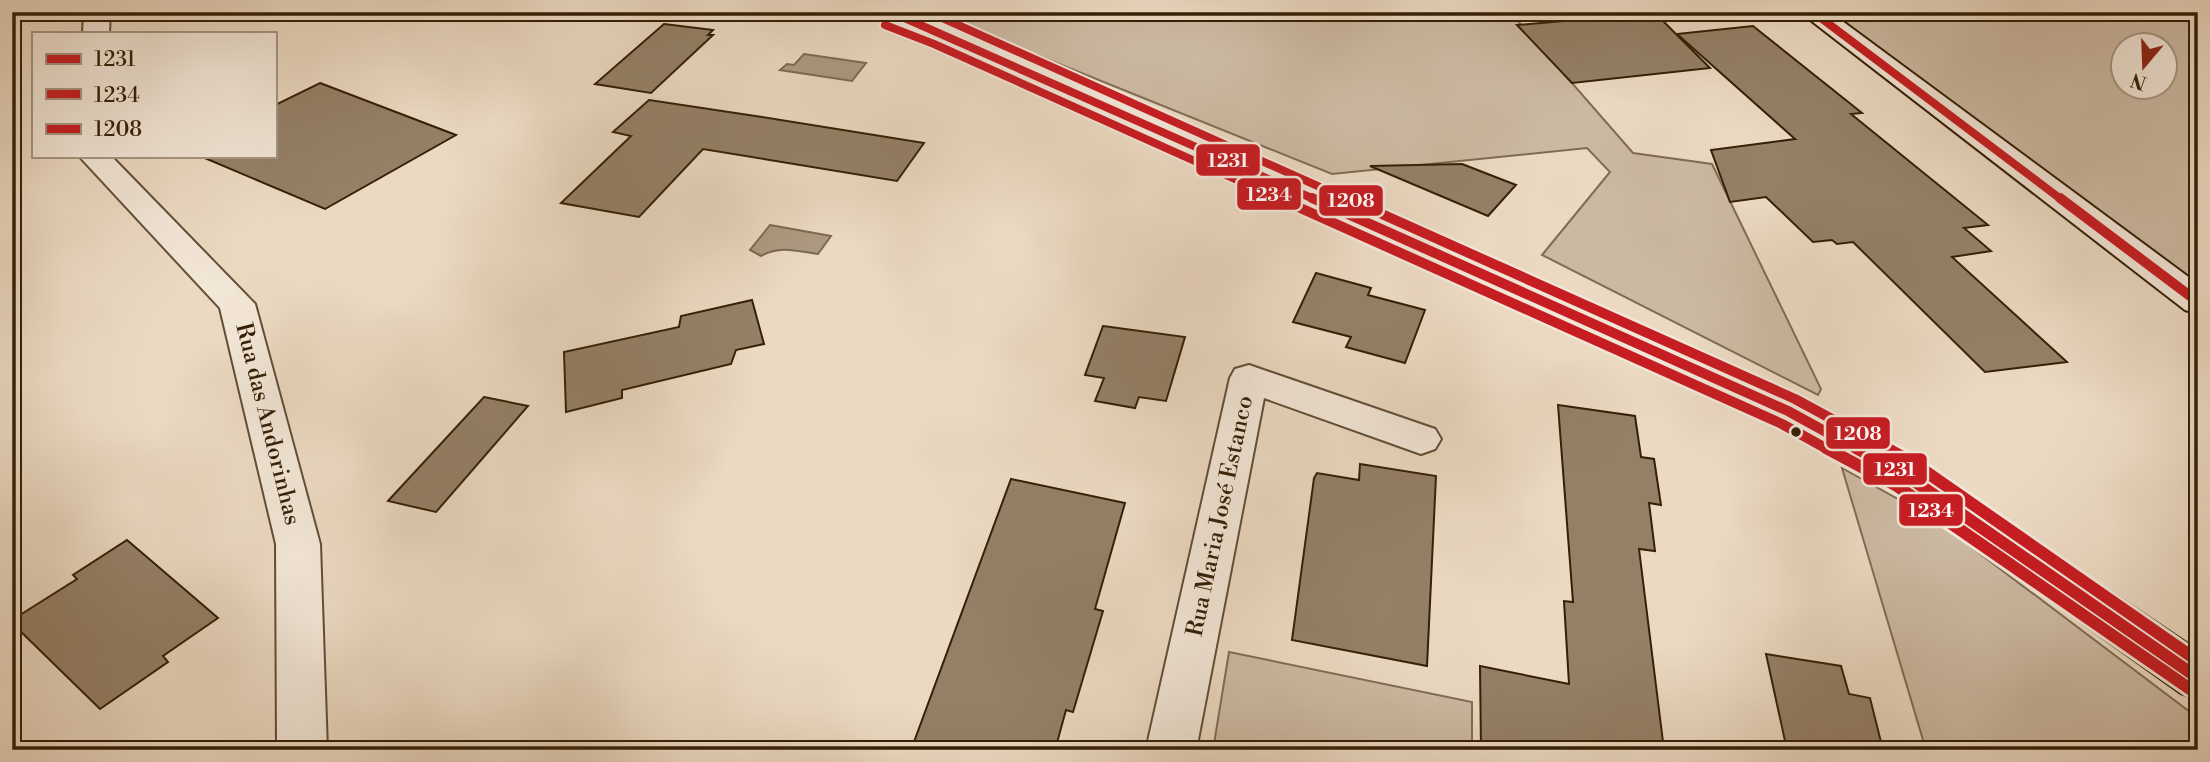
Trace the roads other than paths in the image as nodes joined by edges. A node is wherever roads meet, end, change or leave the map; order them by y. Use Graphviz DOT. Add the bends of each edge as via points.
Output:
graph roads {
  1 [pos="97,12"];
  2 [pos="890,12"];
  3 [pos="1813,12"];
  4 [pos="96,32"];
  5 [pos="96,158"];
  6 [pos="2198,302"];
  7 [pos="1421,439"];
  8 [pos="2198,678"];
  9 [pos="302,750"];
  10 [pos="1171,750"];
  1 -- 4 [label="street"];
  2 -- 8 [label="street" via="1788,411 1904,474"];
  3 -- 6 [label="street"];
  5 -- 9 [label="street, Rua das Andorinhas" via="237,304 298,544"];
  7 -- 10 [label="street, Rua Maria José Estanco" via="1249,378"];
}
